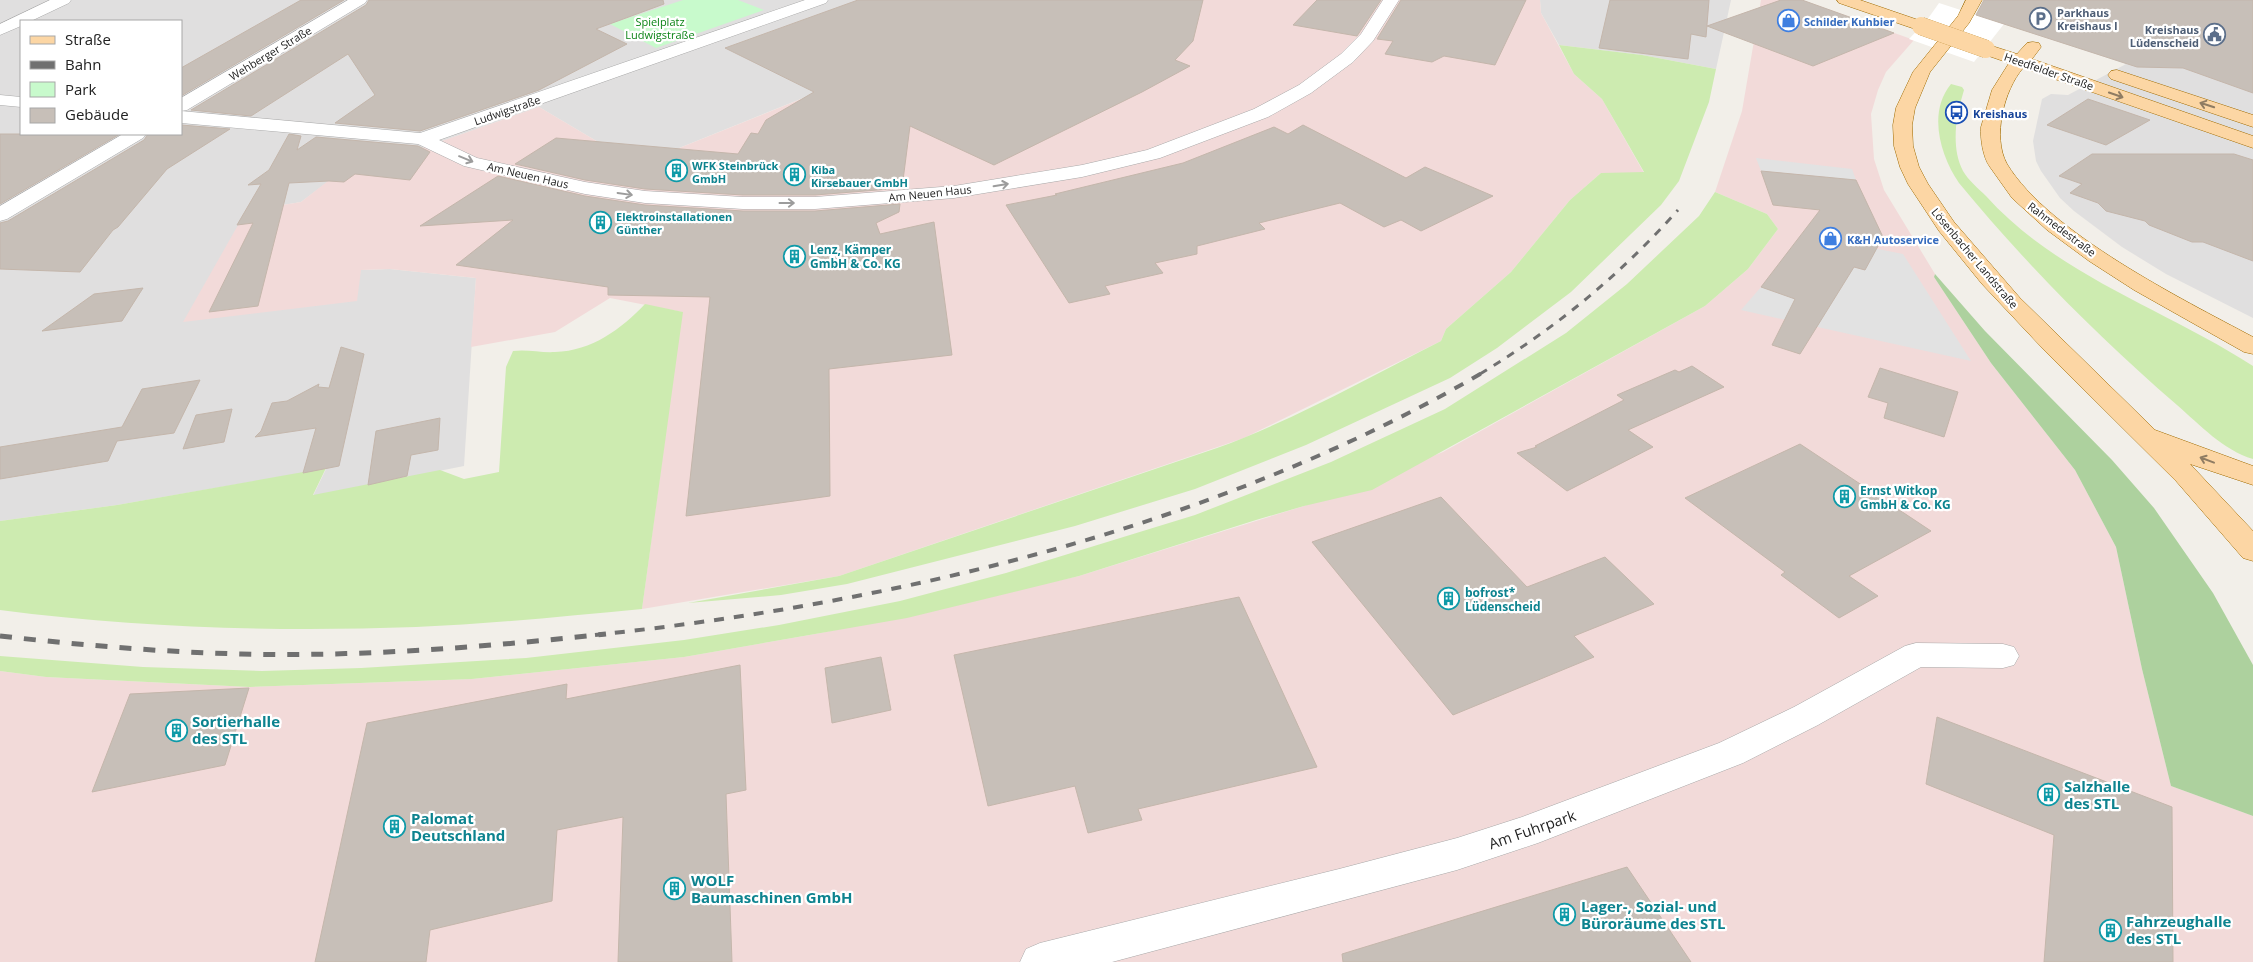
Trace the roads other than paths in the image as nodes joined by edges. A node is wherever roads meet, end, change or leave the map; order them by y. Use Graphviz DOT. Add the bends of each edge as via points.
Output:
graph roads {
  1 [pos="63,0"];
  2 [pos="358,0"];
  3 [pos="820,0"];
  4 [pos="1391,0"];
  5 [pos="1845,0"];
  6 [pos="1974,0"];
  7 [pos="767,3"];
  8 [pos="788,11"];
  9 [pos="1949,18"];
  10 [pos="20,20"];
  11 [pos="21,20"];
  12 [pos="1981,29"];
  13 [pos="0,30"];
  14 [pos="2015,40"];
  15 [pos="2051,53"];
  16 [pos="2027,54"];
  17 [pos="2102,70"];
  18 [pos="0,100"];
  19 [pos="20,102"];
  20 [pos="182,105"];
  21 [pos="182,117"];
  22 [pos="2253,121"];
  23 [pos="134,135"];
  24 [pos="422,140"];
  25 [pos="2253,142"];
  26 [pos="0,215"];
  27 [pos="2253,347"];
  28 [pos="2143,433"];
  29 [pos="2253,476"];
  30 [pos="2252,550"];
  31 [pos="2003,656"];
  32 [pos="1040,962"];
  1 -- 11 [label="street"];
  2 -- 20 [label="street, Wehberger Straße"];
  3 -- 8 [label="street, Ludwigstraße"];
  24 -- 4 [label="street, Am Neuen Haus, one-way" via="471,162 585,188 645,197 815,202 954,192 1082,171 1153,154 1260,113 1305,89 1347,58"];
  5 -- 16 [label="main road, Heedfelder Straße, bridge" via="1986,49"];
  6 -- 28 [label="main road, Lösenbacher Landstraße" via="1970,13 1934,54 1913,85 1903,119 1904,148 1911,173 1935,212 1996,287"];
  7 -- 8 [label="street"];
  8 -- 24 [label="street, Ludwigstraße"];
  9 -- 12 [label="main road"];
  10 -- 13 [label="street"];
  14 -- 16 [label="main road, Heedfelder Straße"];
  15 -- 16 [label="main road, Heedfelder Straße"];
  16 -- 25 [label="main road, Heedfelder Straße, one-way"];
  16 -- 27 [label="main road, Rahmedestraße" via="2003,84 1990,134 1992,153 1999,171 2018,195 2069,237 2138,282"];
  22 -- 17 [label="main road, Heedfelder Straße, one-way"];
  18 -- 19 [label="street"];
  21 -- 24 [label="street, Ludwigstraße"];
  23 -- 26 [label="street"];
  29 -- 28 [label="main road, one-way"];
  28 -- 30 [label="main road"];
  31 -- 32 [label="street, Am Fuhrpark" via="1916,655 1731,753 1524,832 1339,886"];
}
